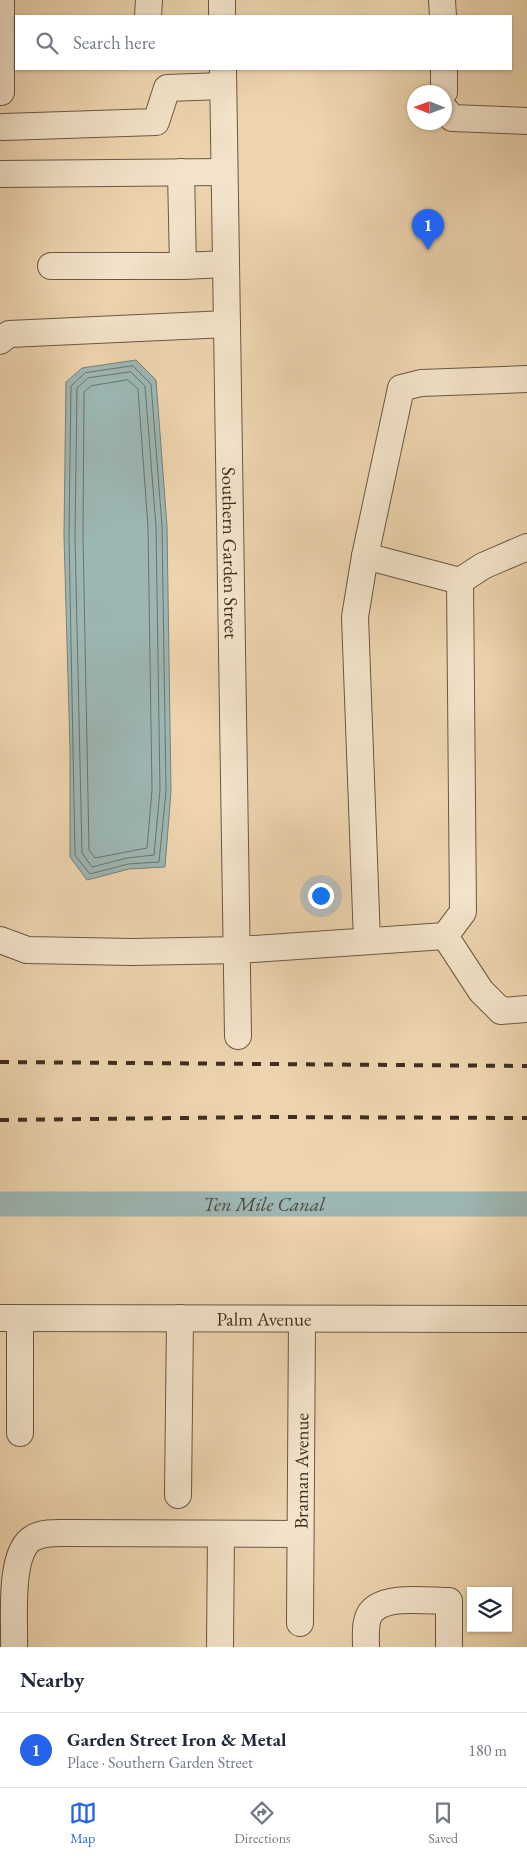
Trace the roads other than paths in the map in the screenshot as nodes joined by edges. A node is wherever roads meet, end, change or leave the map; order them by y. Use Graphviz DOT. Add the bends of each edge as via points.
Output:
graph roads {
  1 [pos="1,0"];
  2 [pos="149,0"];
  3 [pos="222,0"];
  4 [pos="442,0"];
  5 [pos="148,15"];
  6 [pos="222,15"];
  7 [pos="443,15"];
  8 [pos="444,70"];
  9 [pos="223,77"];
  10 [pos="162,78"];
  11 [pos="444,85"];
  12 [pos="1,92"];
  13 [pos="452,118"];
  14 [pos="527,121"];
  15 [pos="4,127"];
  16 [pos="182,172"];
  17 [pos="224,172"];
  18 [pos="0,174"];
  19 [pos="226,264"];
  20 [pos="51,266"];
  21 [pos="183,266"];
  22 [pos="227,324"];
  23 [pos="0,341"];
  24 [pos="527,379"];
  25 [pos="527,547"];
  26 [pos="365,556"];
  27 [pos="460,581"];
  28 [pos="445,936"];
  29 [pos="0,940"];
  30 [pos="367,941"];
  31 [pos="238,950"];
  32 [pos="527,1009"];
  33 [pos="238,1036"];
  34 [pos="10,1318"];
  35 [pos="180,1318"];
  36 [pos="302,1319"];
  37 [pos="527,1319"];
  38 [pos="20,1433"];
  39 [pos="178,1495"];
  40 [pos="221,1534"];
  41 [pos="300,1534"];
  42 [pos="300,1623"];
  43 [pos="14,1647"];
  44 [pos="220,1647"];
  45 [pos="366,1647"];
  46 [pos="448,1647"];
  1 -- 12 [label="street"];
  2 -- 5 [label="street"];
  3 -- 6 [label="street"];
  4 -- 7 [label="street"];
  8 -- 11 [label="street"];
  9 -- 10 [label="street"];
  9 -- 17 [label="street, Southern Garden Street"];
  10 -- 15 [label="street" via="156,122"];
  13 -- 14 [label="street"];
  16 -- 17 [label="street"];
  16 -- 18 [label="street"];
  16 -- 21 [label="street"];
  17 -- 19 [label="street, Southern Garden Street"];
  19 -- 21 [label="street"];
  19 -- 22 [label="street, Southern Garden Street"];
  20 -- 21 [label="street"];
  22 -- 23 [label="street" via="9,334"];
  22 -- 31 [label="street, Southern Garden Street"];
  24 -- 26 [label="street" via="420,382 401,388"];
  25 -- 27 [label="street" via="483,566"];
  26 -- 27 [label="street"];
  26 -- 30 [label="street" via="355,617"];
  27 -- 28 [label="street" via="463,912"];
  28 -- 30 [label="street"];
  28 -- 32 [label="street" via="481,991 501,1010"];
  29 -- 31 [label="street" via="27,950"];
  30 -- 31 [label="street"];
  31 -- 33 [label="street, Southern Garden Street"];
  34 -- 35 [label="street, Palm Avenue"];
  34 -- 38 [label="street"];
  35 -- 36 [label="street, Palm Avenue"];
  35 -- 39 [label="street"];
  36 -- 37 [label="street, Palm Avenue"];
  36 -- 41 [label="street, Braman Avenue"];
  40 -- 41 [label="street"];
  40 -- 43 [label="street" via="50,1533 33,1538 24,1546 18,1560"];
  40 -- 44 [label="street"];
  41 -- 42 [label="street, Braman Avenue"];
  45 -- 46 [label="street" via="366,1627 372,1610 394,1601 449,1601"];
}
